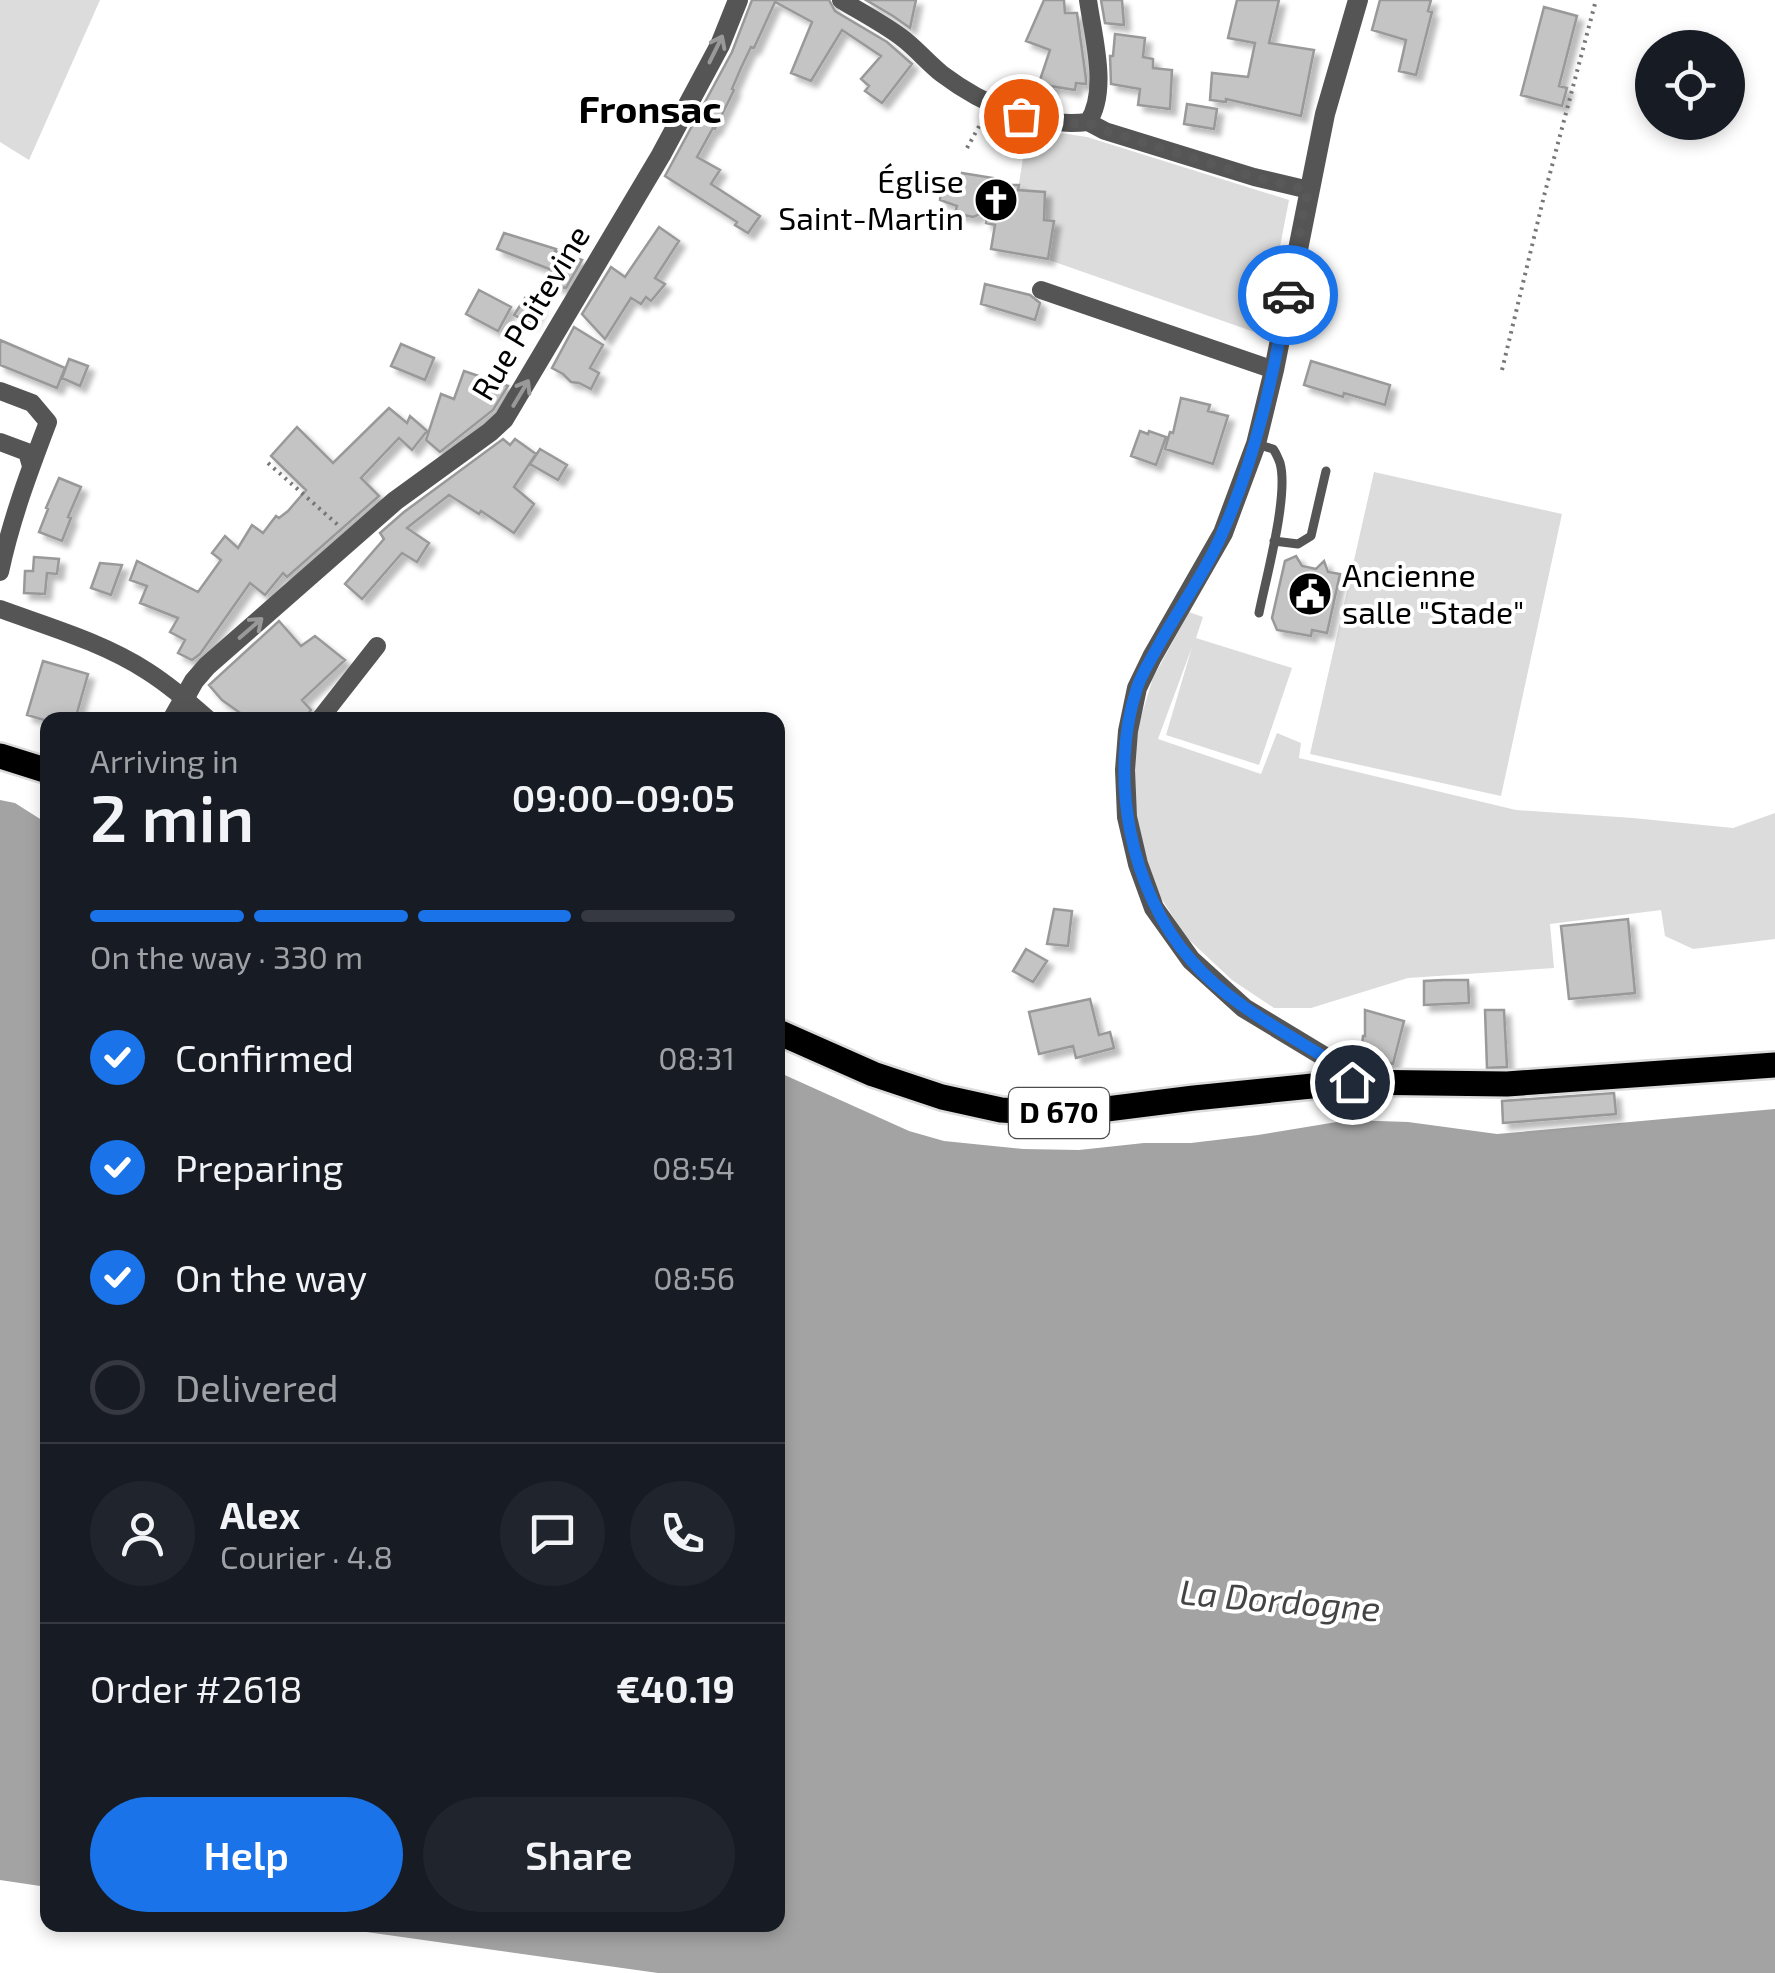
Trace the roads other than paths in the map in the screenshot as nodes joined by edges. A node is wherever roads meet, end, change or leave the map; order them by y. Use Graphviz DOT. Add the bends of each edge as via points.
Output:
graph roads {
  1 [pos="738,0"];
  2 [pos="841,0"];
  3 [pos="1088,0"];
  4 [pos="1358,0"];
  5 [pos="1088,122"];
  6 [pos="1308,190"];
  7 [pos="1042,290"];
  8 [pos="1274,370"];
  9 [pos="0,391"];
  10 [pos="0,442"];
  11 [pos="1256,444"];
  12 [pos="31,466"];
  13 [pos="1326,471"];
  14 [pos="1274,542"];
  15 [pos="0,572"];
  16 [pos="0,608"];
  17 [pos="1259,613"];
  18 [pos="377,646"];
  19 [pos="184,698"];
  20 [pos="176,712"];
  21 [pos="200,712"];
  22 [pos="325,712"];
  23 [pos="0,756"];
  24 [pos="40,768"];
  25 [pos="785,1035"];
  26 [pos="1775,1065"];
  27 [pos="1352,1082"];
  19 -- 1 [label="street, Rue Poitevine, one-way" via="207,666 353,538 504,419 661,155"];
  2 -- 5 [label="street" via="904,38 973,96 1021,116"];
  3 -- 5 [label="street" via="1099,76"];
  4 -- 6 [label="street"];
  5 -- 6 [label="street"];
  6 -- 8 [label="street"];
  7 -- 8 [label="street"];
  8 -- 11 [label="street"];
  9 -- 12 [label="street" via="32,402 48,422"];
  10 -- 12 [label="street" via="27,452"];
  11 -- 14 [label="lane" via="1273,449 1280,462"];
  11 -- 27 [label="street" via="1223,533 1137,688 1126,751 1127,818 1154,908 1191,960 1244,1008 1345,1070"];
  12 -- 15 [label="street"];
  13 -- 14 [label="lane" via="1311,536 1298,544"];
  14 -- 17 [label="lane"];
  16 -- 19 [label="street" via="91,642"];
  18 -- 22 [label="street"];
  19 -- 20 [label="street, Rue Poitevine"];
  19 -- 21 [label="street"];
  23 -- 24 [label="main road"];
  25 -- 27 [label="main road, D 670" via="873,1074 1001,1110 1067,1114"];
  26 -- 27 [label="main road, D 670" via="1507,1084"];
}
